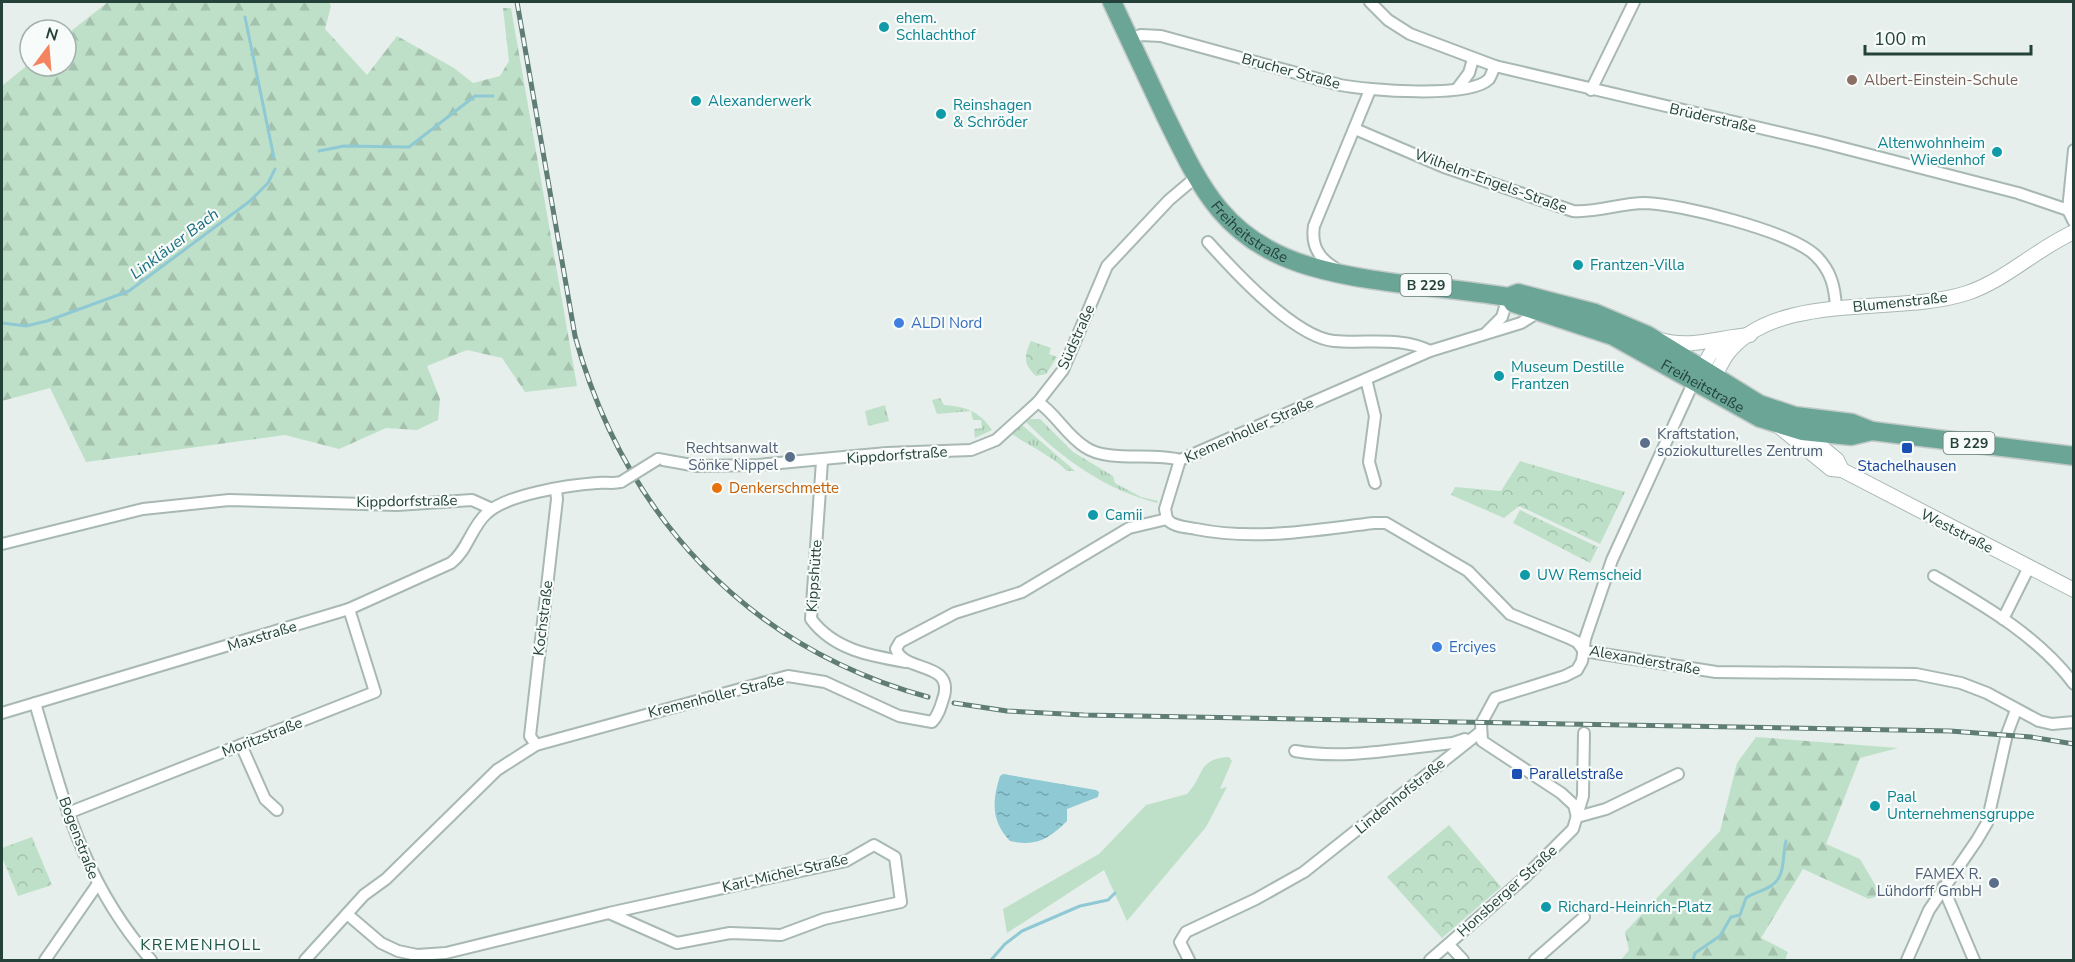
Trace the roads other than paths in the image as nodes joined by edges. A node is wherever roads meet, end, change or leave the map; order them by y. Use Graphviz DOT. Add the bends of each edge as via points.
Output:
graph roads {
  1 [pos="1112,2"];
  2 [pos="1370,2"];
  3 [pos="1634,2"];
  4 [pos="1129,39"];
  5 [pos="1473,59"];
  6 [pos="1495,66"];
  7 [pos="1457,89"];
  8 [pos="1370,90"];
  9 [pos="1591,90"];
  10 [pos="1354,129"];
  11 [pos="2073,150"];
  12 [pos="1196,178"];
  13 [pos="2068,210"];
  14 [pos="2073,222"];
  15 [pos="2073,232"];
  16 [pos="1208,242"];
  17 [pos="1345,275"];
  18 [pos="1508,297"];
  19 [pos="1836,308"];
  20 [pos="1540,311"];
  21 [pos="1487,332"];
  22 [pos="1647,335"];
  23 [pos="1750,335"];
  24 [pos="1430,351"];
  25 [pos="1704,379"];
  26 [pos="1366,380"];
  27 [pos="1038,402"];
  28 [pos="1775,417"];
  29 [pos="1802,430"];
  30 [pos="1872,431"];
  31 [pos="2073,456"];
  32 [pos="1180,460"];
  33 [pos="822,461"];
  34 [pos="1842,470"];
  35 [pos="1375,483"];
  36 [pos="556,490"];
  37 [pos="492,509"];
  38 [pos="1167,519"];
  39 [pos="2,544"];
  40 [pos="2028,567"];
  41 [pos="1934,576"];
  42 [pos="2073,590"];
  43 [pos="349,609"];
  44 [pos="2003,619"];
  45 [pos="1584,651"];
  46 [pos="907,663"];
  47 [pos="2073,684"];
  48 [pos="35,703"];
  49 [pos="2016,710"];
  50 [pos="2,713"];
  51 [pos="2073,722"];
  52 [pos="1479,733"];
  53 [pos="1584,733"];
  54 [pos="241,745"];
  55 [pos="536,745"];
  56 [pos="1295,751"];
  57 [pos="1678,774"];
  58 [pos="277,810"];
  59 [pos="68,813"];
  60 [pos="1577,817"];
  61 [pos="97,885"];
  62 [pos="1943,887"];
  63 [pos="609,913"];
  64 [pos="347,914"];
  65 [pos="1584,917"];
  66 [pos="1449,945"];
  67 [pos="45,960"];
  68 [pos="151,960"];
  69 [pos="305,960"];
  70 [pos="1189,960"];
  71 [pos="1430,960"];
  72 [pos="1463,960"];
  73 [pos="1535,960"];
  74 [pos="1907,960"];
  75 [pos="1974,960"];
  1 -- 4 [label="main road, Freiheitstraße / B 229"];
  2 -- 5 [label="street, Brüderstraße" via="1388,20 1410,33"];
  3 -- 9 [label="street"];
  4 -- 8 [label="street, Brucher Straße" via="1141,34 1161,36"];
  4 -- 12 [label="main road, Freiheitstraße / B 229"];
  5 -- 6 [label="street, Brüderstraße"];
  5 -- 7 [label="street" via="1469,73"];
  6 -- 7 [label="street, Brucher Straße" via="1489,79 1481,84"];
  6 -- 9 [label="street, Brüderstraße"];
  7 -- 8 [label="street, Brucher Straße"];
  8 -- 10 [label="street"];
  9 -- 13 [label="street, Brüderstraße" via="1820,142 2018,193"];
  10 -- 17 [label="street" via="1314,226 1312,240 1329,265"];
  10 -- 19 [label="street, Wilhelm-Engels-Straße" via="1444,167 1573,211 1648,203 1756,227 1814,253 1830,273"];
  11 -- 13 [label="street"];
  12 -- 17 [label="main road, Freiheitstraße / B 229" via="1216,209 1244,236 1289,259"];
  12 -- 27 [label="street, Südstraße" via="1162,206 1107,266 1063,370"];
  13 -- 14 [label="street"];
  15 -- 19 [label="street, Blumenstraße" via="1990,284 1967,293 1937,301"];
  16 -- 24 [label="street" via="1251,288 1318,337 1406,343"];
  17 -- 18 [label="main road, Freiheitstraße / B 229"];
  18 -- 20 [label="main road, Freiheitstraße / B 229" via="1516,305"];
  18 -- 21 [label="street" via="1502,317"];
  18 -- 22 [label="main road, Freiheitstraße / B 229" via="1518,293 1564,304"];
  19 -- 23 [label="street, Blumenstraße" via="1789,317"];
  20 -- 21 [label="street, Kremenholler Straße" via="1521,323"];
  20 -- 25 [label="main road, Freiheitstraße / B 229" via="1613,336"];
  21 -- 24 [label="street, Kremenholler Straße"];
  22 -- 23 [label="street, Blumenstraße" via="1684,345"];
  22 -- 25 [label="main road, Freiheitstraße / B 229"];
  23 -- 25 [label="street, Blumenstraße" via="1720,345 1712,353"];
  24 -- 26 [label="street, Kremenholler Straße"];
  25 -- 28 [label="main road, Freiheitstraße / B 229" via="1759,404"];
  25 -- 45 [label="street" via="1612,560"];
  26 -- 32 [label="street, Kremenholler Straße"];
  26 -- 35 [label="street" via="1375,416 1369,462"];
  27 -- 32 [label="street" via="1093,451 1109,455 1163,455"];
  27 -- 33 [label="street, Kippdorfstraße" via="996,440 971,450 887,453"];
  28 -- 29 [label="main road, Freiheitstraße / B 229"];
  28 -- 30 [label="main road, Freiheitstraße / B 229" via="1852,423"];
  28 -- 34 [label="street, Weststraße" via="1831,469"];
  29 -- 30 [label="main road, Freiheitstraße / B 229" via="1851,436"];
  29 -- 34 [label="street, Weststraße" via="1837,460"];
  30 -- 31 [label="main road, Freiheitstraße / B 229"];
  32 -- 38 [label="street, Kremenholler Straße" via="1165,509"];
  33 -- 36 [label="street, Kippdorfstraße, bridge" via="712,467 658,459 621,482"];
  33 -- 46 [label="street, Kippshütte" via="811,619 852,650"];
  34 -- 40 [label="street, Weststraße"];
  36 -- 37 [label="street, Kippdorfstraße" via="512,499"];
  36 -- 55 [label="street, Kochstraße" via="530,736"];
  37 -- 39 [label="street, Kippdorfstraße" via="472,500 398,505 229,500 143,509"];
  37 -- 43 [label="street, Maxstraße" via="451,563"];
  38 -- 45 [label="street, Alexanderstraße" via="1177,526 1247,536 1288,535 1374,522 1386,524 1468,571 1510,614 1569,638"];
  38 -- 46 [label="street" via="1129,528 1022,592 955,613 900,642 898,656"];
  40 -- 42 [label="street, Weststraße"];
  40 -- 44 [label="street"];
  41 -- 44 [label="street"];
  43 -- 48 [label="street, Maxstraße"];
  43 -- 54 [label="street, Moritzstraße" via="375,692"];
  44 -- 47 [label="street" via="2056,660"];
  45 -- 49 [label="street, Alexanderstraße" via="1716,672 1916,674 1961,683"];
  45 -- 52 [label="street" via="1582,661 1571,673 1495,698 1486,710"];
  46 -- 55 [label="street, Kremenholler Straße" via="928,668 945,682 933,722 899,716 825,682 788,676"];
  48 -- 50 [label="street, Maxstraße"];
  48 -- 59 [label="street, Bogenstraße"];
  49 -- 51 [label="street, Alexanderstraße" via="2045,722"];
  49 -- 62 [label="street" via="1987,823"];
  52 -- 56 [label="street, Lindenhofstraße" via="1443,744 1315,755"];
  52 -- 60 [label="street" via="1482,741 1495,751 1574,805"];
  52 -- 70 [label="street, Lindenhofstraße" via="1304,872 1186,932 1180,942"];
  53 -- 60 [label="street, Honsberger Straße" via="1583,796"];
  54 -- 58 [label="street" via="265,799"];
  54 -- 59 [label="street, Moritzstraße"];
  55 -- 64 [label="street, Kremenholler Straße" via="497,770"];
  57 -- 60 [label="street" via="1606,809"];
  59 -- 61 [label="street, Bogenstraße"];
  60 -- 66 [label="street, Honsberger Straße" via="1566,838"];
  61 -- 67 [label="street"];
  61 -- 68 [label="street, Bogenstraße" via="114,914"];
  62 -- 74 [label="street" via="1923,920"];
  62 -- 75 [label="street"];
  63 -- 63 [label="street, Karl-Michel-Straße" via="676,943 730,933 781,934 824,919 901,902 895,857 874,845 846,861"];
  63 -- 64 [label="street, Karl-Michel-Straße" via="432,955 398,951 381,943"];
  64 -- 69 [label="street, Kremenholler Straße"];
  65 -- 73 [label="street"];
  66 -- 71 [label="street, Honsberger Straße"];
  66 -- 72 [label="street"];
}
